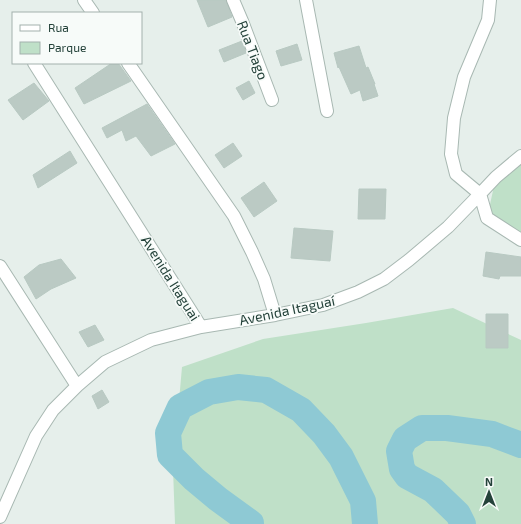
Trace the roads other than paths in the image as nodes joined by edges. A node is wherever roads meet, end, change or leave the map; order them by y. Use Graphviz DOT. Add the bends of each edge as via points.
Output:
graph roads {
  1 [pos="84,0"];
  2 [pos="233,0"];
  3 [pos="306,0"];
  4 [pos="490,0"];
  5 [pos="92,12"];
  6 [pos="35,64"];
  7 [pos="129,64"];
  8 [pos="272,100"];
  9 [pos="327,111"];
  10 [pos="521,156"];
  11 [pos="480,194"];
  12 [pos="521,240"];
  13 [pos="0,266"];
  14 [pos="275,315"];
  15 [pos="201,327"];
  16 [pos="77,386"];
  17 [pos="0,517"];
  1 -- 5 [label="street"];
  2 -- 8 [label="street, Rua Tiago"];
  3 -- 9 [label="street"];
  4 -- 11 [label="street" via="488,20 464,77 454,118 451,154 456,174"];
  6 -- 15 [label="street, Avenida Itaguai"];
  7 -- 14 [label="street" via="234,216 264,279"];
  10 -- 11 [label="street, Avenida Itaguaí"];
  11 -- 12 [label="street" via="487,218"];
  11 -- 14 [label="street, Avenida Itaguaí" via="448,227 384,278 358,292 323,305"];
  13 -- 16 [label="street"];
  14 -- 15 [label="street, Avenida Itaguaí"];
  15 -- 16 [label="street, Avenida Itaguai" via="151,340 105,362"];
  16 -- 17 [label="street, Avenida Itaguai" via="53,410 36,436"];
}
